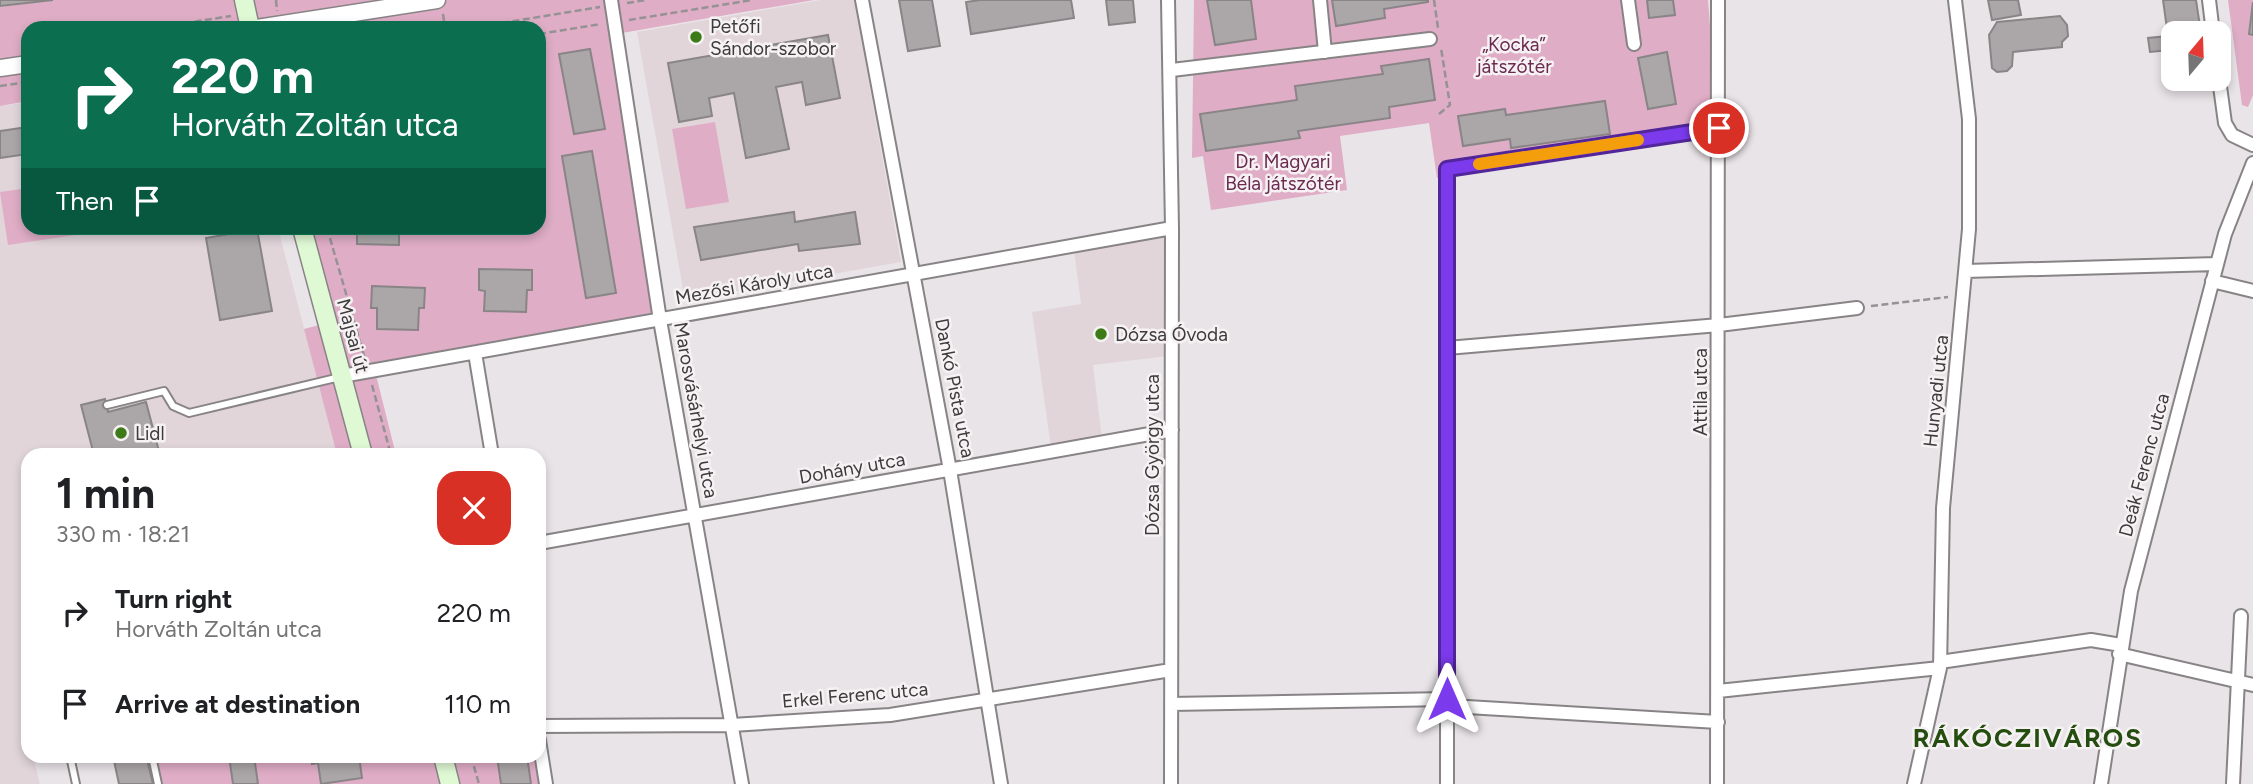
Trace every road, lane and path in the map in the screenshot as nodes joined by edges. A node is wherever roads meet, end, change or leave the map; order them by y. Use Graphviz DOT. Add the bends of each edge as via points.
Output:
graph roads {
  1 [pos="646,0"];
  2 [pos="752,0"];
  3 [pos="862,0"];
  4 [pos="1168,0"];
  5 [pos="1320,0"];
  6 [pos="1434,0"];
  7 [pos="1628,0"];
  8 [pos="1718,0"];
  9 [pos="1955,0"];
  10 [pos="2209,0"];
  11 [pos="426,1"];
  12 [pos="744,1"];
  13 [pos="611,3"];
  14 [pos="245,5"];
  15 [pos="199,21"];
  16 [pos="301,21"];
  17 [pos="516,21"];
  18 [pos="2212,21"];
  19 [pos="614,22"];
  20 [pos="546,33"];
  21 [pos="1430,39"];
  22 [pos="1634,44"];
  23 [pos="1325,52"];
  24 [pos="21,65"];
  25 [pos="0,68"];
  26 [pos="1172,70"];
  27 [pos="21,83"];
  28 [pos="0,86"];
  29 [pos="2221,91"];
  30 [pos="1438,114"];
  31 [pos="1719,128"];
  32 [pos="2253,145"];
  33 [pos="2253,163"];
  34 [pos="1172,229"];
  35 [pos="304,235"];
  36 [pos="329,235"];
  37 [pos="2216,264"];
  38 [pos="1966,271"];
  39 [pos="914,275"];
  40 [pos="2212,281"];
  41 [pos="2253,290"];
  42 [pos="1965,295"];
  43 [pos="1857,308"];
  44 [pos="660,320"];
  45 [pos="1719,324"];
  46 [pos="1447,348"];
  47 [pos="475,353"];
  48 [pos="369,372"];
  49 [pos="342,376"];
  50 [pos="107,405"];
  51 [pos="1172,430"];
  52 [pos="361,448"];
  53 [pos="389,448"];
  54 [pos="491,448"];
  55 [pos="950,470"];
  56 [pos="695,516"];
  57 [pos="546,542"];
  58 [pos="2241,617"];
  59 [pos="2120,649"];
  60 [pos="1940,665"];
  61 [pos="1171,670"];
  62 [pos="2238,683"];
  63 [pos="2253,685"];
  64 [pos="1718,691"];
  65 [pos="987,699"];
  66 [pos="1447,699"];
  67 [pos="1171,704"];
  68 [pos="1467,707"];
  69 [pos="1718,722"];
  70 [pos="732,725"];
  71 [pos="546,726"];
  72 [pos="72,763"];
  73 [pos="154,763"];
  74 [pos="445,763"];
  75 [pos="473,763"];
  76 [pos="543,763"];
  77 [pos="76,784"];
  78 [pos="158,784"];
  79 [pos="450,784"];
  80 [pos="479,784"];
  81 [pos="546,784"];
  82 [pos="742,784"];
  83 [pos="1001,784"];
  84 [pos="1171,784"];
  85 [pos="1447,784"];
  86 [pos="1717,784"];
  87 [pos="1913,784"];
  88 [pos="2101,784"];
  89 [pos="2233,784"];
  1 -- 13 [label="path"];
  2 -- 12 [label="path"];
  3 -- 39 [label="street, Dankó Pista utca"];
  4 -- 26 [label="street, Dózsa György utca"];
  5 -- 23 [label="street"];
  6 -- 30 [label="path" via="1450,105"];
  7 -- 22 [label="street"];
  8 -- 31 [label="street, Attila utca"];
  9 -- 38 [label="street, Hunyadi utca" via="1969,119"];
  10 -- 18 [label="street"];
  11 -- 16 [label="street"];
  12 -- 19 [label="path"];
  13 -- 17 [label="path"];
  13 -- 19 [label="street, Marosvásárhelyi utca"];
  14 -- 15 [label="path" via="239,15"];
  19 -- 20 [label="path"];
  19 -- 44 [label="street, Marosvásárhelyi utca"];
  21 -- 23 [label="street"];
  23 -- 26 [label="street"];
  24 -- 25 [label="street"];
  26 -- 34 [label="street, Dózsa György utca"];
  27 -- 28 [label="path"];
  29 -- 32 [label="street" via="2225,123 2232,135"];
  31 -- 45 [label="street, Attila utca"];
  31 -- 46 [label="street" via="1447,169"];
  33 -- 37 [label="street, Deák Ferenc utca"];
  34 -- 39 [label="street, Mezősi Károly utca"];
  34 -- 51 [label="street, Dózsa György utca"];
  35 -- 49 [label="main road, Majsai út"];
  36 -- 48 [label="path"];
  37 -- 38 [label="street"];
  37 -- 40 [label="street, Deák Ferenc utca"];
  38 -- 42 [label="street, Hunyadi utca"];
  39 -- 44 [label="street, Mezősi Károly utca"];
  39 -- 55 [label="street, Dankó Pista utca"];
  40 -- 41 [label="street"];
  40 -- 59 [label="street, Deák Ferenc utca"];
  42 -- 43 [label="path"];
  42 -- 60 [label="street, Hunyadi utca" via="1943,508"];
  43 -- 45 [label="street"];
  44 -- 47 [label="street, Mezősi Károly utca"];
  44 -- 56 [label="street, Marosvásárhelyi utca"];
  45 -- 46 [label="street"];
  45 -- 64 [label="street, Attila utca"];
  46 -- 66 [label="street"];
  47 -- 48 [label="street, Mezősi Károly utca"];
  47 -- 54 [label="street"];
  48 -- 49 [label="street, Mezősi Károly utca"];
  48 -- 53 [label="path"];
  49 -- 50 [label="lane" via="189,413 173,406 164,391"];
  49 -- 52 [label="main road, Majsai út"];
  51 -- 55 [label="street, Dohány utca"];
  51 -- 61 [label="street, Dózsa György utca"];
  55 -- 56 [label="street, Dohány utca"];
  55 -- 65 [label="street, Dankó Pista utca"];
  56 -- 57 [label="street, Dohány utca"];
  56 -- 70 [label="street, Marosvásárhelyi utca"];
  58 -- 62 [label="street"];
  59 -- 60 [label="street" via="2091,640"];
  59 -- 62 [label="street"];
  59 -- 88 [label="street, Deák Ferenc utca"];
  60 -- 64 [label="street"];
  60 -- 87 [label="street, Hunyadi utca"];
  61 -- 65 [label="street, Erkel Ferenc utca"];
  61 -- 67 [label="street, Dózsa György utca"];
  62 -- 63 [label="street"];
  62 -- 89 [label="street"];
  64 -- 69 [label="street, Attila utca"];
  65 -- 70 [label="street, Erkel Ferenc utca" via="890,715"];
  65 -- 83 [label="street, Dankó Pista utca"];
  66 -- 67 [label="street"];
  66 -- 85 [label="street"];
  67 -- 84 [label="street, Dózsa György utca"];
  68 -- 69 [label="street"];
  69 -- 86 [label="street, Attila utca"];
  70 -- 71 [label="street, Erkel Ferenc utca"];
  70 -- 82 [label="street, Marosvásárhelyi utca"];
  72 -- 77 [label="lane"];
  73 -- 78 [label="lane"];
  74 -- 79 [label="main road"];
  75 -- 80 [label="path"];
  76 -- 81 [label="street"];
}
